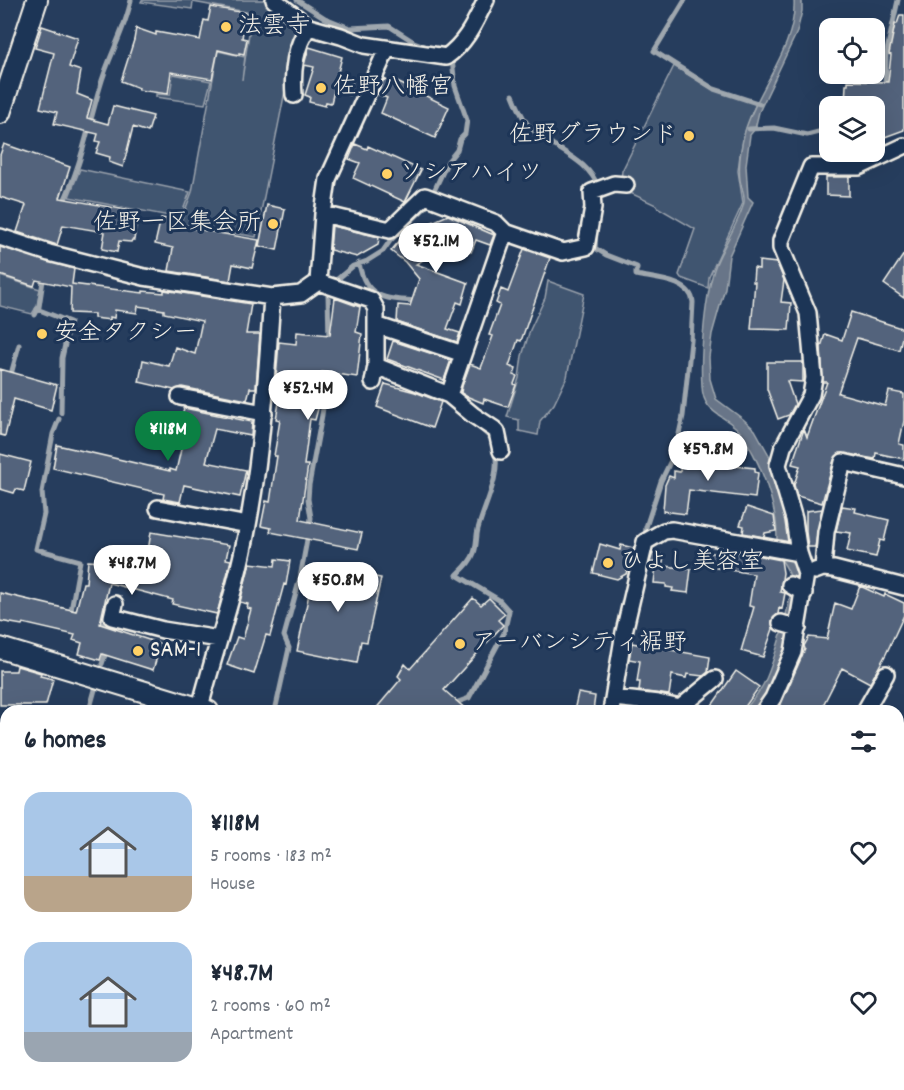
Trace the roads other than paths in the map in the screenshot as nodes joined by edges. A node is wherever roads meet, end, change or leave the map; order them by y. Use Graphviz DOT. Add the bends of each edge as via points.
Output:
graph roads {
  1 [pos="37,0"];
  2 [pos="274,0"];
  3 [pos="486,0"];
  4 [pos="309,27"];
  5 [pos="387,49"];
  6 [pos="294,95"];
  7 [pos="0,113"];
  8 [pos="904,146"];
  9 [pos="885,155"];
  10 [pos="836,162"];
  11 [pos="854,162"];
  12 [pos="870,162"];
  13 [pos="626,185"];
  14 [pos="322,214"];
  15 [pos="505,232"];
  16 [pos="0,237"];
  17 [pos="318,282"];
  18 [pos="272,297"];
  19 [pos="376,325"];
  20 [pos="463,354"];
  21 [pos="376,366"];
  22 [pos="373,382"];
  23 [pos="449,395"];
  24 [pos="180,397"];
  25 [pos="264,413"];
  26 [pos="501,451"];
  27 [pos="904,476"];
  28 [pos="158,508"];
  29 [pos="248,525"];
  30 [pos="799,553"];
  31 [pos="823,568"];
  32 [pos="806,574"];
  33 [pos="790,585"];
  34 [pos="904,587"];
  35 [pos="804,593"];
  36 [pos="115,604"];
  37 [pos="782,624"];
  38 [pos="798,628"];
  39 [pos="219,639"];
  40 [pos="0,648"];
  41 [pos="886,674"];
  42 [pos="715,679"];
  43 [pos="612,704"];
  44 [pos="187,705"];
  45 [pos="203,705"];
  46 [pos="667,705"];
  47 [pos="684,705"];
  48 [pos="768,705"];
  49 [pos="868,705"];
  1 -- 7 [label="street"];
  2 -- 4 [label="street"];
  3 -- 5 [label="street" via="467,38 446,57"];
  4 -- 5 [label="street"];
  4 -- 6 [label="street" via="297,52"];
  5 -- 14 [label="street" via="328,179"];
  8 -- 9 [label="street"];
  10 -- 30 [label="street" via="811,167 781,241 808,313 814,378 811,395 783,447 778,465 794,519"];
  11 -- 12 [label="street" via="860,167"];
  13 -- 15 [label="street" via="614,184 592,192 586,246 563,252"];
  14 -- 15 [label="street" via="390,230 425,195 496,223"];
  14 -- 17 [label="street"];
  15 -- 20 [label="street"];
  16 -- 18 [label="street" via="144,278"];
  17 -- 18 [label="street" via="301,294"];
  17 -- 19 [label="street" via="378,299"];
  18 -- 25 [label="street"];
  19 -- 20 [label="street"];
  19 -- 21 [label="street"];
  20 -- 23 [label="street"];
  21 -- 22 [label="street"];
  21 -- 23 [label="street"];
  23 -- 26 [label="street" via="497,432"];
  24 -- 25 [label="street"];
  25 -- 29 [label="street"];
  27 -- 31 [label="street" via="843,462 826,532"];
  28 -- 29 [label="street"];
  29 -- 39 [label="street"];
  30 -- 32 [label="street"];
  30 -- 43 [label="street" via="672,530 645,542"];
  31 -- 32 [label="street"];
  31 -- 34 [label="street"];
  32 -- 35 [label="street"];
  33 -- 35 [label="street"];
  35 -- 38 [label="street"];
  36 -- 39 [label="street" via="112,617"];
  37 -- 38 [label="street"];
  38 -- 48 [label="street" via="793,652"];
  39 -- 45 [label="street"];
  40 -- 44 [label="street"];
  41 -- 49 [label="street"];
  42 -- 47 [label="street"];
  43 -- 46 [label="street"];
}
